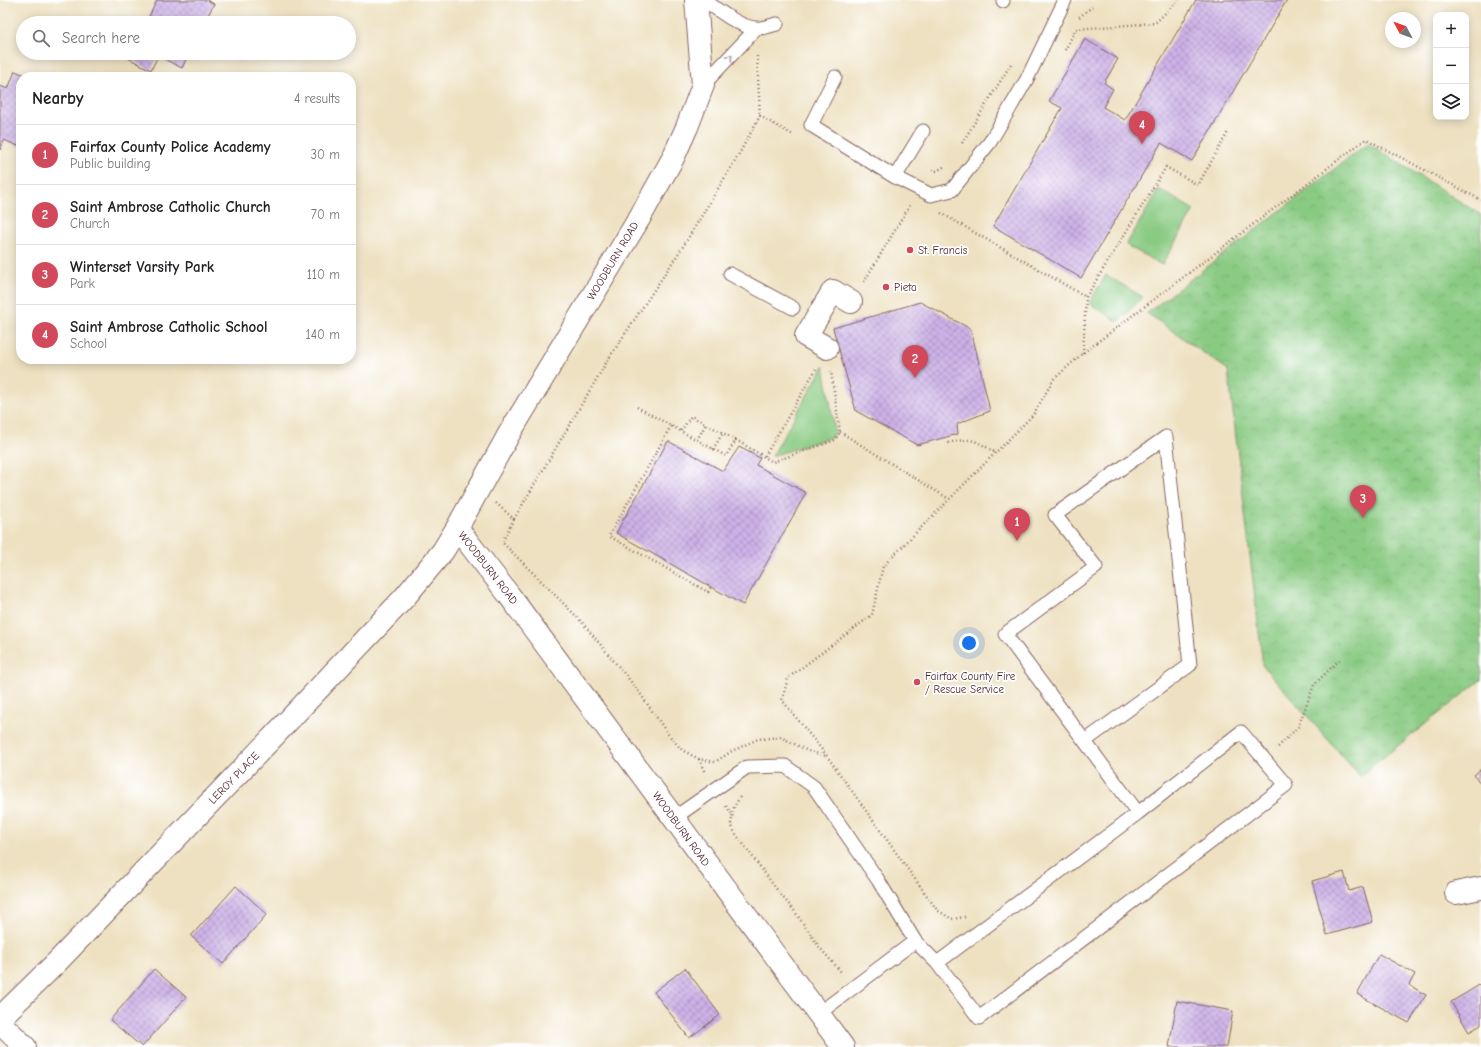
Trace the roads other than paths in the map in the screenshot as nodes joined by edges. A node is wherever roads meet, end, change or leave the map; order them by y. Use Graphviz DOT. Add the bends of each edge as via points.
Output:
graph roads {
  1 [pos="696,0"];
  2 [pos="705,0"];
  3 [pos="1065,0"];
  4 [pos="777,24"];
  5 [pos="756,29"];
  6 [pos="835,76"];
  7 [pos="703,85"];
  8 [pos="923,131"];
  9 [pos="895,177"];
  10 [pos="730,274"];
  11 [pos="851,302"];
  12 [pos="793,308"];
  13 [pos="827,348"];
  14 [pos="457,528"];
  15 [pos="1085,742"];
  16 [pos="1138,813"];
  17 [pos="674,818"];
  18 [pos="1481,888"];
  19 [pos="1456,893"];
  20 [pos="915,941"];
  21 [pos="937,963"];
  22 [pos="818,1014"];
  23 [pos="0,1018"];
  24 [pos="0,1023"];
  25 [pos="25,1047"];
  26 [pos="843,1047"];
  1 -- 7 [label="street, WOODBURN ROAD"];
  2 -- 5 [label="lane" via="741,24"];
  3 -- 9 [label="lane" via="1027,79 990,142 952,190 931,195"];
  4 -- 5 [label="lane"];
  7 -- 5 [label="lane, one-way"];
  6 -- 9 [label="lane" via="811,125"];
  7 -- 14 [label="street, WOODBURN ROAD" via="669,165 509,434"];
  8 -- 9 [label="lane"];
  10 -- 12 [label="lane"];
  11 -- 13 [label="street" via="833,291 806,336"];
  14 -- 17 [label="street, WOODBURN ROAD"];
  14 -- 23 [label="street, LEROY PLACE" via="443,551 399,604 85,934"];
  15 -- 15 [label="lane" via="1005,634 1096,567 1055,515 1166,437 1190,665"];
  15 -- 16 [label="lane"];
  16 -- 21 [label="lane"];
  16 -- 21 [label="lane" via="1241,732 1286,785 979,1018"];
  17 -- 20 [label="lane" via="746,767 785,766 814,787 878,880"];
  17 -- 22 [label="street, WOODBURN ROAD"];
  18 -- 19 [label="street"];
  20 -- 21 [label="lane"];
  20 -- 22 [label="lane"];
  22 -- 26 [label="street, WOODBURN ROAD"];
  24 -- 25 [label="street"];
}
